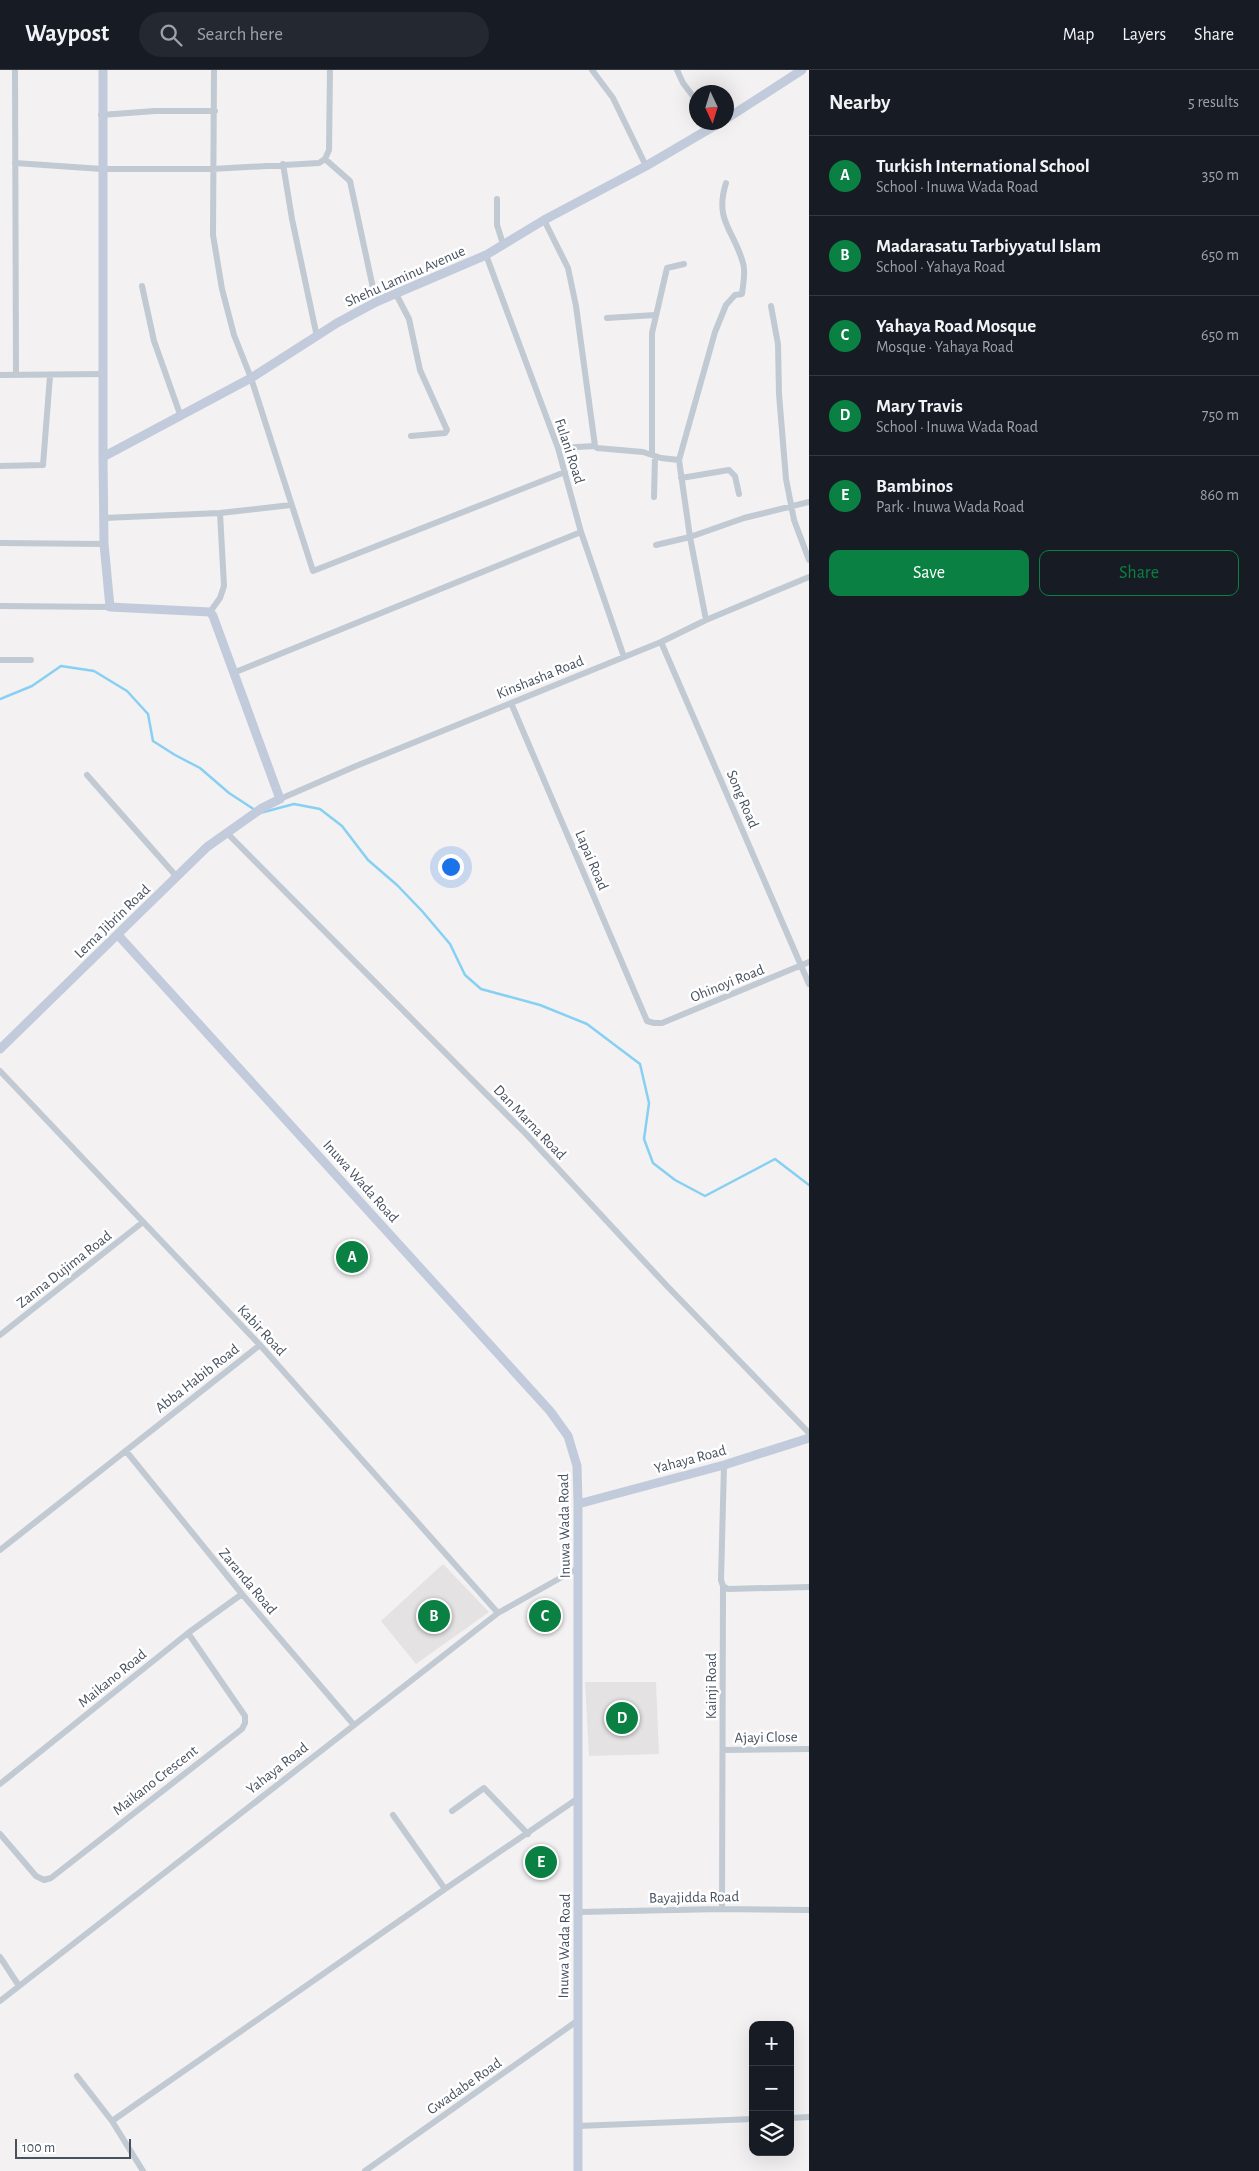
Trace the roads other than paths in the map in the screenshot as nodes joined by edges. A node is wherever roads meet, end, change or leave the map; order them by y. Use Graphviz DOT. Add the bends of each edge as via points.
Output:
graph roads {
  1 [pos="15,70"];
  2 [pos="103,70"];
  3 [pos="214,70"];
  4 [pos="330,70"];
  5 [pos="592,70"];
  6 [pos="677,70"];
  7 [pos="802,70"];
  8 [pos="689,91"];
  9 [pos="215,111"];
  10 [pos="734,114"];
  11 [pos="101,115"];
  12 [pos="707,130"];
  13 [pos="325,158"];
  14 [pos="14,163"];
  15 [pos="283,164"];
  16 [pos="646,166"];
  17 [pos="102,169"];
  18 [pos="212,169"];
  19 [pos="726,183"];
  20 [pos="497,199"];
  21 [pos="544,220"];
  22 [pos="503,244"];
  23 [pos="486,255"];
  24 [pos="684,264"];
  25 [pos="142,286"];
  26 [pos="396,294"];
  27 [pos="376,302"];
  28 [pos="771,306"];
  29 [pos="655,315"];
  30 [pos="607,318"];
  31 [pos="317,336"];
  32 [pos="102,374"];
  33 [pos="0,375"];
  34 [pos="16,375"];
  35 [pos="50,376"];
  36 [pos="251,378"];
  37 [pos="181,417"];
  38 [pos="412,436"];
  39 [pos="595,446"];
  40 [pos="558,448"];
  41 [pos="653,455"];
  42 [pos="103,457"];
  43 [pos="679,460"];
  44 [pos="0,466"];
  45 [pos="566,472"];
  46 [pos="681,478"];
  47 [pos="740,494"];
  48 [pos="654,497"];
  49 [pos="809,502"];
  50 [pos="291,505"];
  51 [pos="792,506"];
  52 [pos="220,513"];
  53 [pos="104,518"];
  54 [pos="581,532"];
  55 [pos="690,537"];
  56 [pos="0,543"];
  57 [pos="104,544"];
  58 [pos="656,545"];
  59 [pos="809,560"];
  60 [pos="809,576"];
  61 [pos="0,606"];
  62 [pos="110,607"];
  63 [pos="210,612"];
  64 [pos="706,620"];
  65 [pos="661,642"];
  66 [pos="624,657"];
  67 [pos="0,660"];
  68 [pos="31,660"];
  69 [pos="233,673"];
  70 [pos="511,702"];
  71 [pos="87,775"];
  72 [pos="280,799"];
  73 [pos="227,834"];
  74 [pos="177,877"];
  75 [pos="118,935"];
  76 [pos="809,962"];
  77 [pos="802,965"];
  78 [pos="809,984"];
  79 [pos="654,1023"];
  80 [pos="0,1049"];
  81 [pos="0,1071"];
  82 [pos="142,1222"];
  83 [pos="0,1335"];
  84 [pos="260,1345"];
  85 [pos="809,1432"];
  86 [pos="809,1438"];
  87 [pos="126,1451"];
  88 [pos="724,1465"];
  89 [pos="578,1504"];
  90 [pos="429,1531"];
  91 [pos="0,1550"];
  92 [pos="578,1568"];
  93 [pos="723,1586"];
  94 [pos="809,1588"];
  95 [pos="242,1594"];
  96 [pos="498,1613"];
  97 [pos="188,1632"];
  98 [pos="354,1725"];
  99 [pos="809,1749"];
  100 [pos="723,1750"];
  101 [pos="0,1784"];
  102 [pos="578,1799"];
  103 [pos="452,1811"];
  104 [pos="393,1815"];
  105 [pos="0,1834"];
  106 [pos="528,1834"];
  107 [pos="445,1889"];
  108 [pos="722,1909"];
  109 [pos="809,1910"];
  110 [pos="579,1912"];
  111 [pos="0,1957"];
  112 [pos="19,1986"];
  113 [pos="0,2001"];
  114 [pos="577,2021"];
  115 [pos="77,2076"];
  116 [pos="809,2117"];
  117 [pos="794,2118"];
  118 [pos="749,2119"];
  119 [pos="112,2121"];
  120 [pos="578,2126"];
  121 [pos="143,2171"];
  122 [pos="365,2171"];
  123 [pos="578,2171"];
  1 -- 14 [label="street"];
  2 -- 11 [label="street"];
  3 -- 9 [label="street"];
  4 -- 13 [label="street" via="329,150"];
  5 -- 16 [label="street" via="614,98"];
  6 -- 8 [label="street"];
  7 -- 10 [label="street"];
  9 -- 11 [label="street"];
  9 -- 18 [label="street"];
  11 -- 17 [label="street"];
  12 -- 16 [label="street, Shehu Laminu Avenue"];
  13 -- 15 [label="street" via="319,163"];
  13 -- 27 [label="street" via="350,181"];
  14 -- 17 [label="street"];
  14 -- 34 [label="street"];
  15 -- 18 [label="street"];
  15 -- 31 [label="street"];
  16 -- 21 [label="street, Shehu Laminu Avenue"];
  17 -- 18 [label="street"];
  17 -- 32 [label="street"];
  18 -- 36 [label="street" via="213,235 222,289 234,335"];
  19 -- 43 [label="street" via="722,207 728,231 744,264 742,294 735,295 726,305 715,332"];
  20 -- 22 [label="street" via="497,225"];
  21 -- 22 [label="street, Shehu Laminu Avenue"];
  21 -- 39 [label="street" via="568,268"];
  22 -- 23 [label="street, Shehu Laminu Avenue"];
  23 -- 26 [label="street, Shehu Laminu Avenue"];
  23 -- 40 [label="street, Fulani Road"];
  24 -- 29 [label="street" via="667,268"];
  25 -- 37 [label="street" via="154,341"];
  26 -- 27 [label="street, Shehu Laminu Avenue"];
  26 -- 38 [label="street" via="409,320 420,370 447,430 445,433"];
  27 -- 31 [label="street, Shehu Laminu Avenue"];
  28 -- 51 [label="street" via="778,344 786,479"];
  29 -- 30 [label="street"];
  29 -- 41 [label="street" via="652,333"];
  31 -- 36 [label="street, Shehu Laminu Avenue"];
  32 -- 35 [label="street"];
  32 -- 42 [label="street"];
  33 -- 34 [label="street"];
  34 -- 35 [label="street"];
  35 -- 44 [label="street" via="43,465"];
  36 -- 37 [label="street, Shehu Laminu Avenue"];
  36 -- 50 [label="street"];
  37 -- 42 [label="street, Shehu Laminu Avenue"];
  39 -- 40 [label="street"];
  39 -- 41 [label="street"];
  40 -- 45 [label="street, Fulani Road"];
  41 -- 43 [label="street"];
  41 -- 48 [label="street"];
  42 -- 53 [label="street"];
  43 -- 46 [label="street"];
  45 -- 50 [label="street" via="314,572"];
  45 -- 54 [label="street, Fulani Road"];
  46 -- 47 [label="street" via="729,470 735,476"];
  46 -- 55 [label="street"];
  49 -- 51 [label="street"];
  50 -- 52 [label="street"];
  51 -- 55 [label="street"];
  51 -- 59 [label="street"];
  52 -- 53 [label="street"];
  52 -- 63 [label="street" via="224,586"];
  53 -- 57 [label="street"];
  54 -- 66 [label="street, Fulani Road"];
  54 -- 69 [label="street"];
  55 -- 58 [label="street"];
  55 -- 64 [label="street"];
  56 -- 57 [label="street"];
  57 -- 62 [label="street"];
  60 -- 64 [label="street, Kinshasha Road"];
  61 -- 62 [label="street"];
  62 -- 63 [label="street"];
  63 -- 69 [label="street"];
  64 -- 65 [label="street, Kinshasha Road"];
  65 -- 66 [label="street, Kinshasha Road"];
  65 -- 77 [label="street, Song Road"];
  66 -- 70 [label="street, Kinshasha Road"];
  67 -- 68 [label="street"];
  69 -- 72 [label="street"];
  70 -- 72 [label="street, Kinshasha Road"];
  70 -- 79 [label="street, Lapai Road" via="647,1021"];
  71 -- 74 [label="street"];
  72 -- 73 [label="street, Lema Jibrin Road"];
  73 -- 74 [label="street, Lema Jibrin Road" via="207,847"];
  73 -- 85 [label="street, Dan Marna Road" via="524,1133"];
  74 -- 75 [label="street, Lema Jibrin Road"];
  75 -- 80 [label="street, Lema Jibrin Road"];
  75 -- 89 [label="street, Inuwa Wada Road" via="550,1410 568,1436 577,1466"];
  76 -- 77 [label="street, Ohinoyi Road"];
  77 -- 78 [label="street, Song Road"];
  77 -- 79 [label="street, Ohinoyi Road" via="662,1023"];
  81 -- 82 [label="street, Kabir Road"];
  82 -- 83 [label="street, Zanna Dujima Road"];
  82 -- 84 [label="street, Kabir Road"];
  84 -- 87 [label="street, Abba Habib Road"];
  84 -- 90 [label="street, Abba Habib Road"];
  84 -- 96 [label="street, Kabir Road"];
  86 -- 88 [label="street, Yahaya Road"];
  87 -- 91 [label="street, Abba Habib Road"];
  87 -- 95 [label="street, Zaranda Road"];
  88 -- 89 [label="street, Yahaya Road"];
  88 -- 93 [label="street, Kainji Road"];
  89 -- 92 [label="street, Inuwa Wada Road"];
  92 -- 96 [label="street, Yahaya Road"];
  92 -- 102 [label="street, Inuwa Wada Road"];
  93 -- 94 [label="street" via="728,1589"];
  93 -- 100 [label="street, Kainji Road"];
  95 -- 97 [label="street, Maikano Road"];
  95 -- 98 [label="street, Zaranda Road"];
  96 -- 98 [label="street, Yahaya Road"];
  97 -- 101 [label="street, Maikano Road"];
  97 -- 105 [label="street, Maikano Crescent" via="245,1716 242,1729 51,1878 44,1880 36,1876"];
  98 -- 112 [label="street, Yahaya Road"];
  99 -- 100 [label="street, Ajayi Close"];
  100 -- 108 [label="street, Kainji Road"];
  102 -- 106 [label="street"];
  102 -- 110 [label="street, Inuwa Wada Road"];
  103 -- 106 [label="street" via="484,1788"];
  104 -- 107 [label="street"];
  106 -- 107 [label="street"];
  107 -- 119 [label="street"];
  108 -- 109 [label="street, Bayajidda Road"];
  108 -- 110 [label="street, Bayajidda Road"];
  110 -- 114 [label="street, Inuwa Wada Road"];
  111 -- 112 [label="street"];
  112 -- 113 [label="street, Yahaya Road"];
  114 -- 120 [label="street, Inuwa Wada Road"];
  114 -- 122 [label="street, Gwadabe Road"];
  115 -- 119 [label="street"];
  116 -- 117 [label="street"];
  118 -- 120 [label="street"];
  119 -- 121 [label="street"];
  120 -- 123 [label="street, Inuwa Wada Road"];
}
